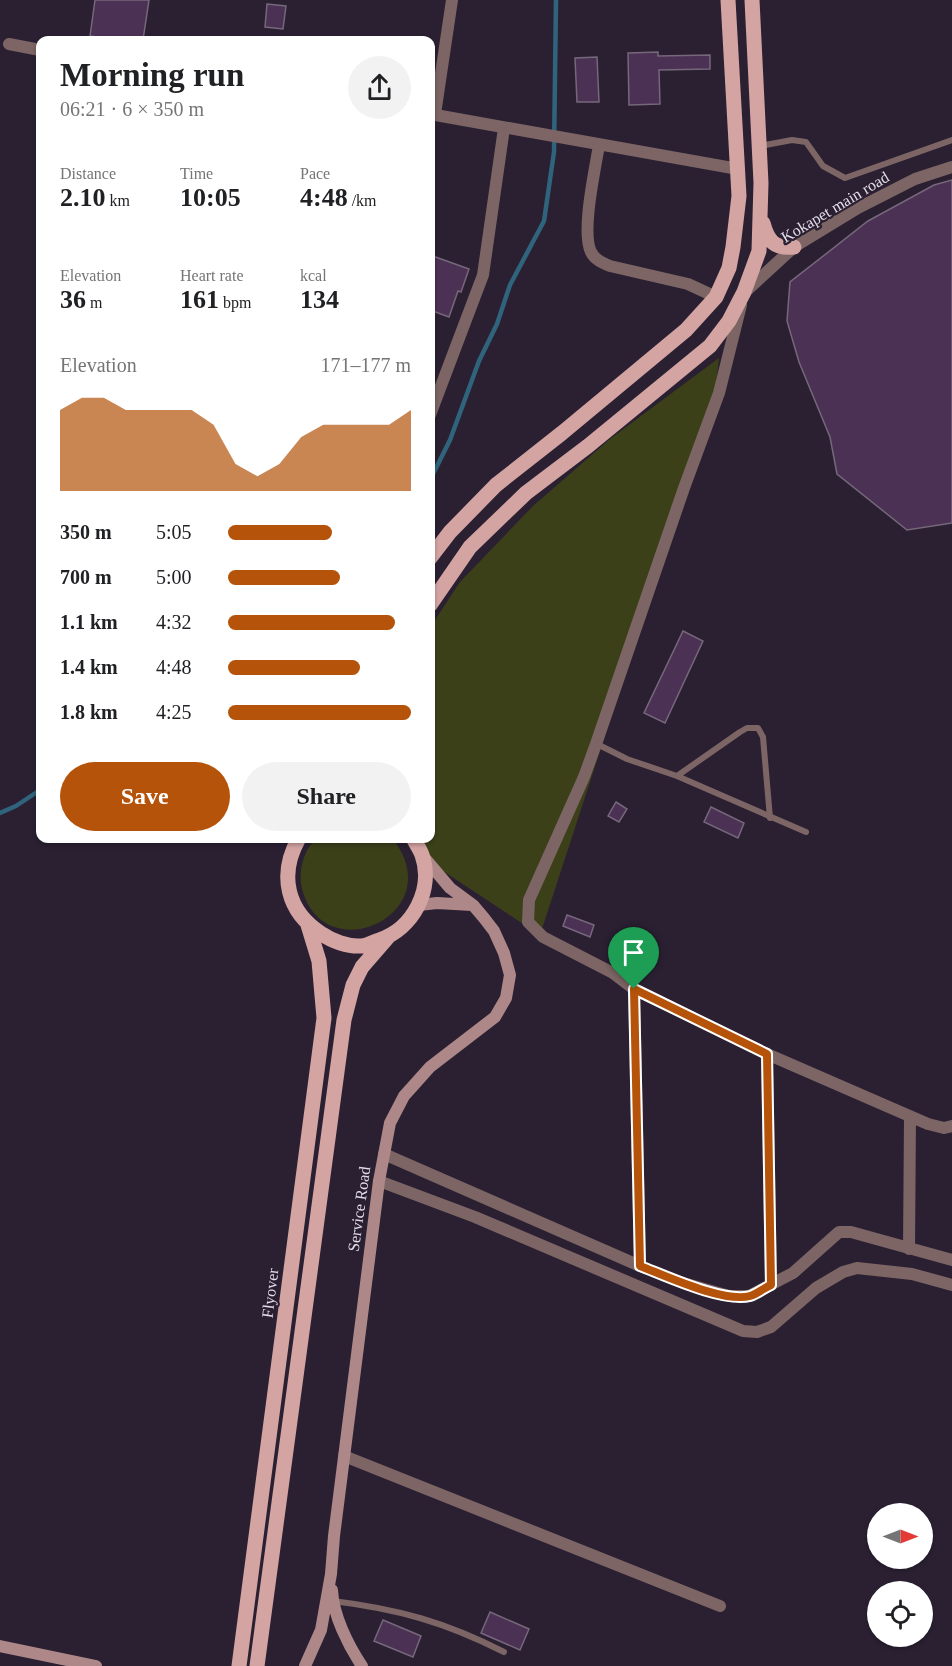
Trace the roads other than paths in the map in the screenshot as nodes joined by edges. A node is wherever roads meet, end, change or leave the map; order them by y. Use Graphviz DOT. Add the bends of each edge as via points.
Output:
graph roads {
  1 [pos="452,0"];
  2 [pos="728,0"];
  3 [pos="752,0"];
  4 [pos="753,25"];
  5 [pos="730,27"];
  6 [pos="9,44"];
  7 [pos="36,49"];
  8 [pos="435,102"];
  9 [pos="435,114"];
  10 [pos="504,128"];
  11 [pos="952,140"];
  12 [pos="599,145"];
  13 [pos="760,147"];
  14 [pos="952,167"];
  15 [pos="738,168"];
  16 [pos="760,211"];
  17 [pos="794,246"];
  18 [pos="744,292"];
  19 [pos="716,297"];
  20 [pos="435,402"];
  21 [pos="435,552"];
  22 [pos="435,598"];
  23 [pos="596,744"];
  24 [pos="677,776"];
  25 [pos="770,818"];
  26 [pos="806,832"];
  27 [pos="296,843"];
  28 [pos="416,843"];
  29 [pos="422,854"];
  30 [pos="419,905"];
  31 [pos="473,905"];
  32 [pos="308,925"];
  33 [pos="388,937"];
  34 [pos="634,989"];
  35 [pos="767,1054"];
  36 [pos="910,1116"];
  37 [pos="952,1126"];
  38 [pos="384,1154"];
  39 [pos="379,1181"];
  40 [pos="909,1249"];
  41 [pos="952,1260"];
  42 [pos="640,1266"];
  43 [pos="771,1285"];
  44 [pos="952,1285"];
  45 [pos="344,1456"];
  46 [pos="331,1574"];
  47 [pos="332,1601"];
  48 [pos="720,1606"];
  49 [pos="0,1646"];
  50 [pos="504,1652"];
  51 [pos="96,1666"];
  52 [pos="239,1666"];
  53 [pos="257,1666"];
  54 [pos="305,1666"];
  55 [pos="362,1666"];
  1 -- 8 [label="street"];
  2 -- 5 [label="main road"];
  3 -- 4 [label="main road"];
  4 -- 5 [label="main road"];
  4 -- 13 [label="main road"];
  5 -- 15 [label="main road"];
  6 -- 7 [label="street"];
  9 -- 10 [label="street"];
  10 -- 12 [label="street"];
  10 -- 20 [label="street" via="483,275"];
  11 -- 13 [label="lane" via="845,178 823,166 806,142 792,140"];
  12 -- 15 [label="street"];
  12 -- 19 [label="street" via="586,237 592,254 610,266 688,284"];
  13 -- 16 [label="main road"];
  14 -- 17 [label="street, Kokapet main road" via="915,179"];
  15 -- 19 [label="main road" via="734,247"];
  16 -- 17 [label="main road" via="772,243 783,248"];
  16 -- 18 [label="main road" via="759,251"];
  17 -- 18 [label="street, Kokapet main road"];
  18 -- 22 [label="main road" via="710,346 526,493 470,547"];
  18 -- 23 [label="street" via="720,393"];
  19 -- 21 [label="main road" via="686,330 496,485"];
  23 -- 24 [label="lane"];
  23 -- 34 [label="street" via="529,900 528,922 552,943 613,973"];
  24 -- 25 [label="lane"];
  24 -- 25 [label="lane" via="740,732 758,728 763,737"];
  25 -- 26 [label="lane"];
  27 -- 32 [label="main road" via="288,870 289,890"];
  28 -- 29 [label="main road"];
  29 -- 30 [label="main road" via="424,888"];
  29 -- 31 [label="main road, Service Road" via="450,888"];
  30 -- 31 [label="main road"];
  30 -- 33 [label="main road" via="401,929"];
  31 -- 38 [label="main road, Service Road" via="504,953 510,975 506,998 495,1017 430,1067 404,1095 390,1123"];
  32 -- 33 [label="main road" via="332,941 361,946"];
  32 -- 52 [label="main road, Flyover" via="319,961 324,1017"];
  33 -- 53 [label="main road" via="362,967 344,1020"];
  34 -- 35 [label="street"];
  34 -- 42 [label="street"];
  35 -- 36 [label="street"];
  35 -- 43 [label="street"];
  36 -- 37 [label="street" via="944,1128"];
  36 -- 40 [label="street"];
  38 -- 39 [label="main road, Service Road"];
  38 -- 42 [label="street"];
  39 -- 44 [label="street" via="468,1214 743,1331 771,1327 816,1288 857,1268 912,1274"];
  39 -- 45 [label="main road, Service Road"];
  40 -- 41 [label="street"];
  40 -- 43 [label="street" via="839,1233 801,1266"];
  42 -- 43 [label="street" via="729,1296 749,1296"];
  45 -- 46 [label="main road, Service Road"];
  45 -- 48 [label="street"];
  46 -- 47 [label="main road, Service Road"];
  46 -- 54 [label="main road, Service Road" via="321,1630"];
  47 -- 50 [label="lane" via="419,1617 454,1628"];
  47 -- 55 [label="main road, Service Road"];
  49 -- 51 [label="main road"];
}
